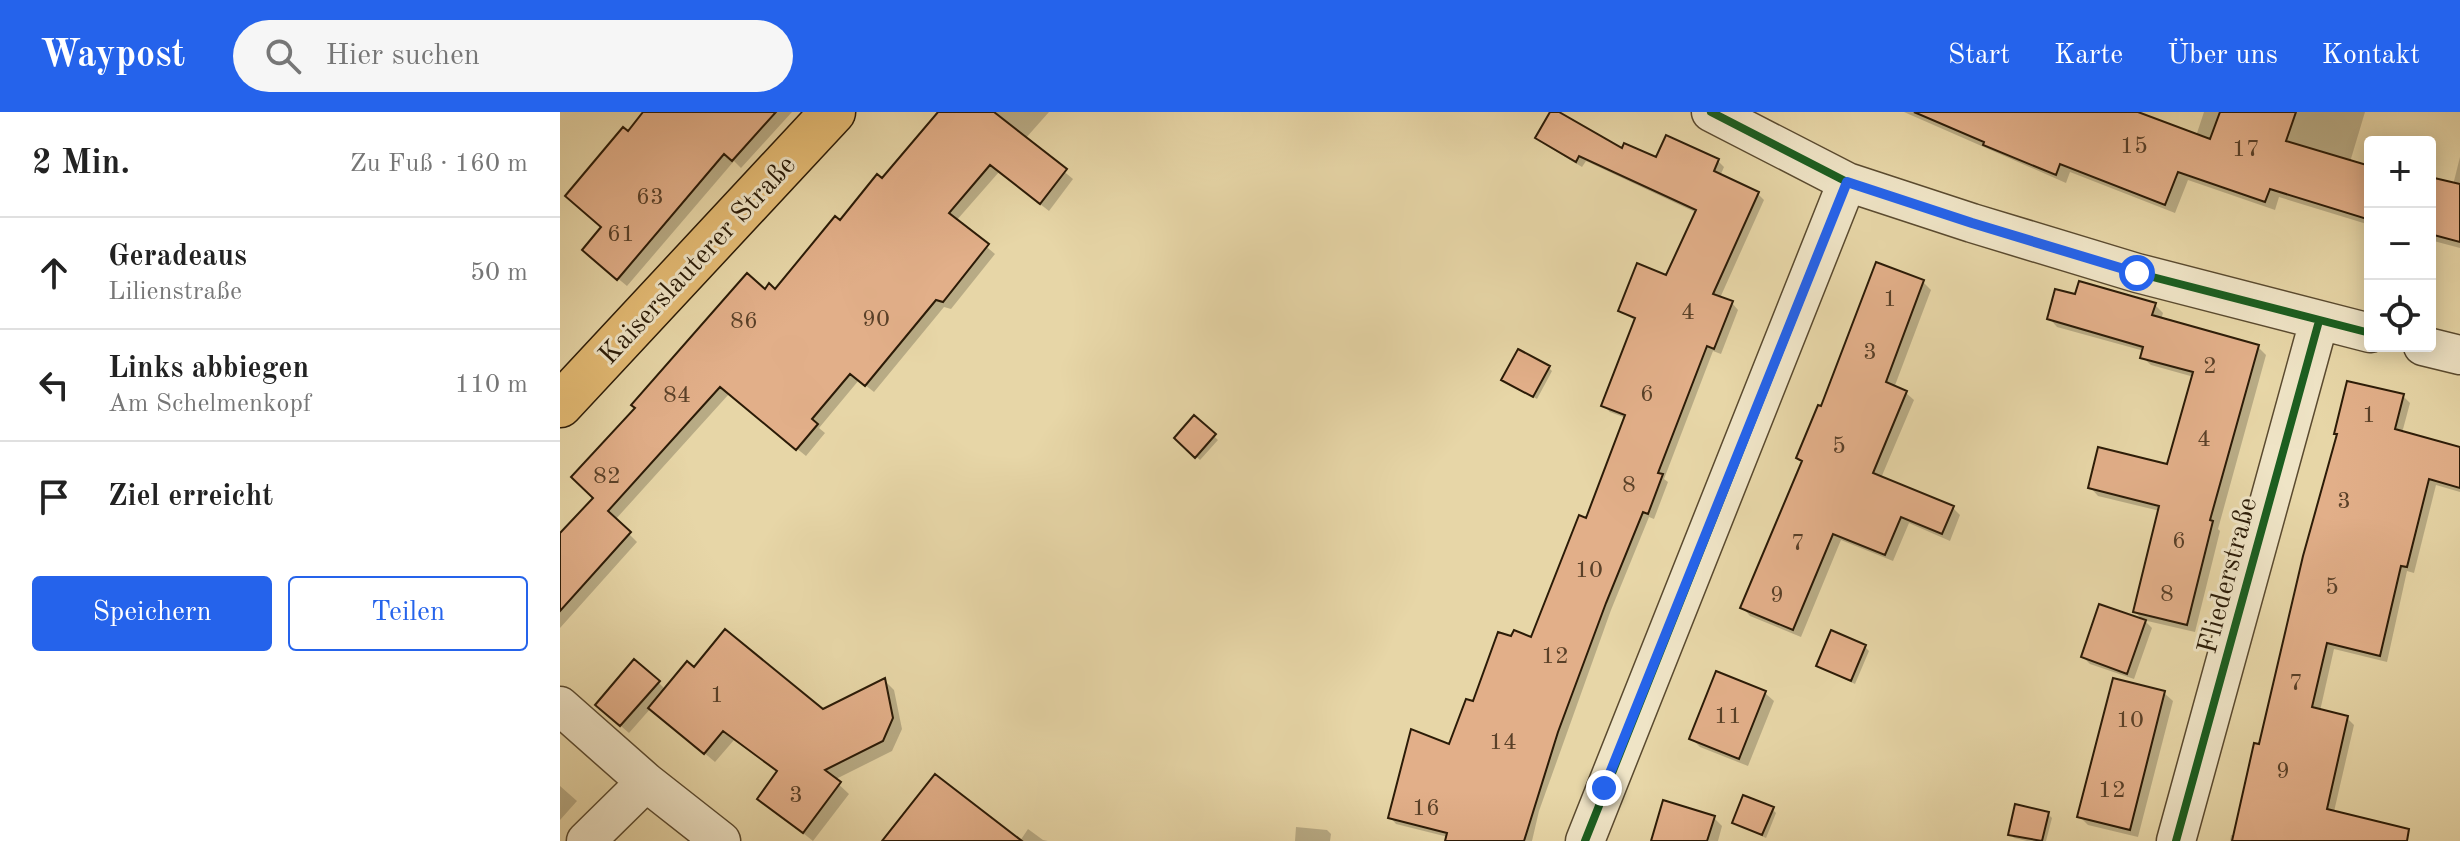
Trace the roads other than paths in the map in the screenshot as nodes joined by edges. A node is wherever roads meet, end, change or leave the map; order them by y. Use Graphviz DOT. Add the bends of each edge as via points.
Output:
graph roads {
  1 [pos="833,112"];
  2 [pos="1711,112"];
  3 [pos="1847,182"];
  4 [pos="2319,321"];
  5 [pos="2364,332"];
  6 [pos="2436,349"];
  7 [pos="2460,355"];
  8 [pos="560,405"];
  9 [pos="560,706"];
  10 [pos="646,782"];
  11 [pos="586,841"];
  12 [pos="721,841"];
  13 [pos="1585,841"];
  14 [pos="2176,841"];
  1 -- 8 [label="main road, Kaiserslauterer Straße"];
  2 -- 3 [label="street"];
  3 -- 4 [label="street" via="2122,269"];
  3 -- 13 [label="street"];
  4 -- 5 [label="street"];
  4 -- 14 [label="street, Fliederstraße"];
  6 -- 7 [label="street"];
  9 -- 10 [label="street"];
  10 -- 11 [label="street"];
  10 -- 12 [label="street"];
}
